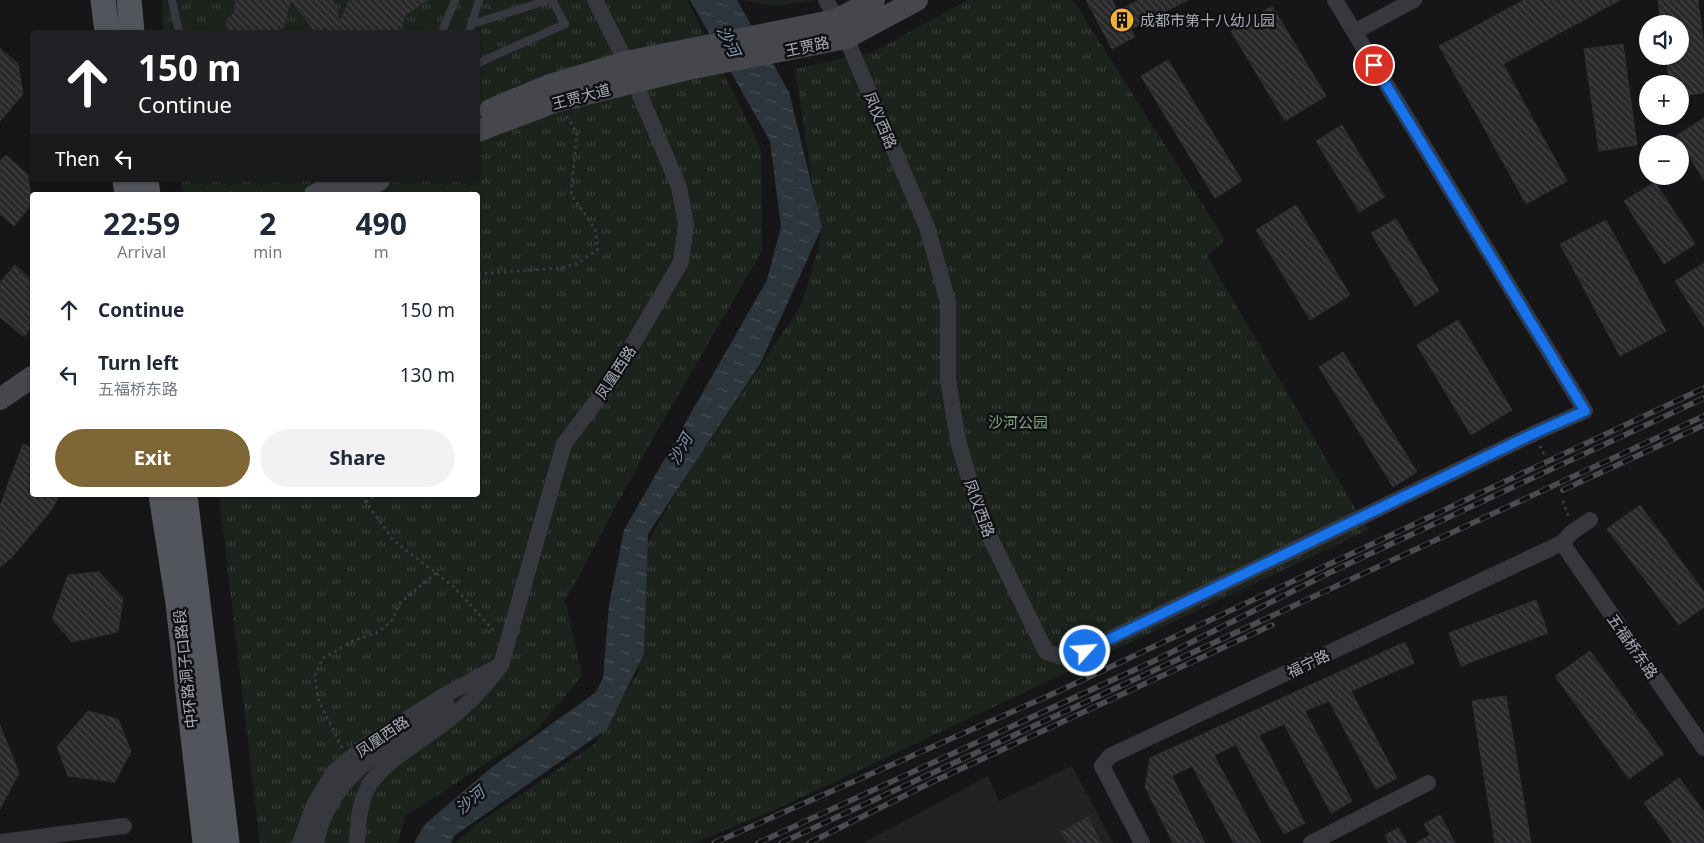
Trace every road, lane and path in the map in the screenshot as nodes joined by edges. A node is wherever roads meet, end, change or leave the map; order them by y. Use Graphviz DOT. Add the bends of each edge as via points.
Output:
graph roads {
  1 [pos="103,0"];
  2 [pos="129,0"];
  3 [pos="172,0"];
  4 [pos="455,0"];
  5 [pos="478,0"];
  6 [pos="550,0"];
  7 [pos="595,0"];
  8 [pos="826,0"];
  9 [pos="874,0"];
  10 [pos="917,0"];
  11 [pos="1335,0"];
  12 [pos="1414,0"];
  13 [pos="472,24"];
  14 [pos="841,29"];
  15 [pos="107,30"];
  16 [pos="132,30"];
  17 [pos="178,30"];
  18 [pos="443,30"];
  19 [pos="470,30"];
  20 [pos="1354,32"];
  21 [pos="684,60"];
  22 [pos="480,62"];
  23 [pos="629,73"];
  24 [pos="557,101"];
  25 [pos="480,115"];
  26 [pos="480,130"];
  27 [pos="341,182"];
  28 [pos="375,182"];
  29 [pos="321,192"];
  30 [pos="356,192"];
  31 [pos="480,274"];
  32 [pos="30,363"];
  33 [pos="30,378"];
  34 [pos="0,383"];
  35 [pos="0,399"];
  36 [pos="162,497"];
  37 [pos="185,497"];
  38 [pos="362,497"];
  39 [pos="372,497"];
  40 [pos="366,502"];
  41 [pos="1590,520"];
  42 [pos="1562,543"];
  43 [pos="181,552"];
  44 [pos="436,573"];
  45 [pos="508,646"];
  46 [pos="501,665"];
  47 [pos="1704,748"];
  48 [pos="348,760"];
  49 [pos="1428,783"];
  50 [pos="124,826"];
  51 [pos="0,842"];
  52 [pos="204,843"];
  53 [pos="227,843"];
  54 [pos="300,843"];
  55 [pos="316,843"];
  56 [pos="357,843"];
  57 [pos="1142,843"];
  58 [pos="1311,843"];
  1 -- 15 [label="main road"];
  2 -- 16 [label="main road"];
  3 -- 17 [label="lane"];
  4 -- 18 [label="lane"];
  5 -- 13 [label="lane"];
  6 -- 13 [label="lane"];
  6 -- 22 [label="lane" via="565,24"];
  7 -- 23 [label="street, 凤凰西路"];
  8 -- 14 [label="street, 凤仪西路"];
  9 -- 14 [label="main road, 王贾路"];
  10 -- 14 [label="main road, 王贾路"];
  11 -- 20 [label="street"];
  12 -- 20 [label="street"];
  13 -- 19 [label="lane"];
  14 -- 20 [label="street, 凤仪西路" via="930,236 948,302 948,379 958,441 981,519 1046,652 1068,660 1585,411"];
  14 -- 21 [label="main road, 王贾路"];
  21 -- 23 [label="main road, 王贾大道"];
  23 -- 24 [label="main road, 王贾大道"];
  23 -- 25 [label="main road, 王贾大道" via="550,85"];
  23 -- 45 [label="street, 凤凰西路" via="679,187 686,224 681,262 610,383 564,444"];
  24 -- 26 [label="main road, 王贾大道"];
  24 -- 31 [label="path" via="577,133 571,194 595,229 598,249 578,264"];
  27 -- 29 [label="main road"];
  28 -- 30 [label="main road"];
  32 -- 34 [label="main road"];
  33 -- 35 [label="main road"];
  36 -- 43 [label="main road, 中环路洞子口路段"];
  37 -- 43 [label="main road, 中环路洞子口路段"];
  38 -- 40 [label="path"];
  39 -- 40 [label="path"];
  40 -- 44 [label="path" via="393,540"];
  41 -- 42 [label="street, 福宁路"];
  42 -- 47 [label="street, 五福桥东路"];
  42 -- 57 [label="street, 福宁路" via="1110,756 1102,766"];
  43 -- 52 [label="main road, 中环路洞子口路段" via="178,603"];
  43 -- 53 [label="main road"];
  44 -- 45 [label="path" via="454,587"];
  44 -- 48 [label="path" via="400,604 391,622 376,633 355,640 323,658 315,675 318,699"];
  45 -- 46 [label="street, 凤凰西路"];
  46 -- 48 [label="street, 凤凰西路" via="443,696"];
  46 -- 55 [label="street, 凤凰西路" via="417,728 376,754 346,780 332,799"];
  46 -- 56 [label="street, 凤凰西路" via="483,690 460,711 399,755 370,784 359,811"];
  48 -- 54 [label="street, 凤凰西路" via="334,772 314,804"];
  49 -- 58 [label="street"];
  50 -- 51 [label="street"];
}
